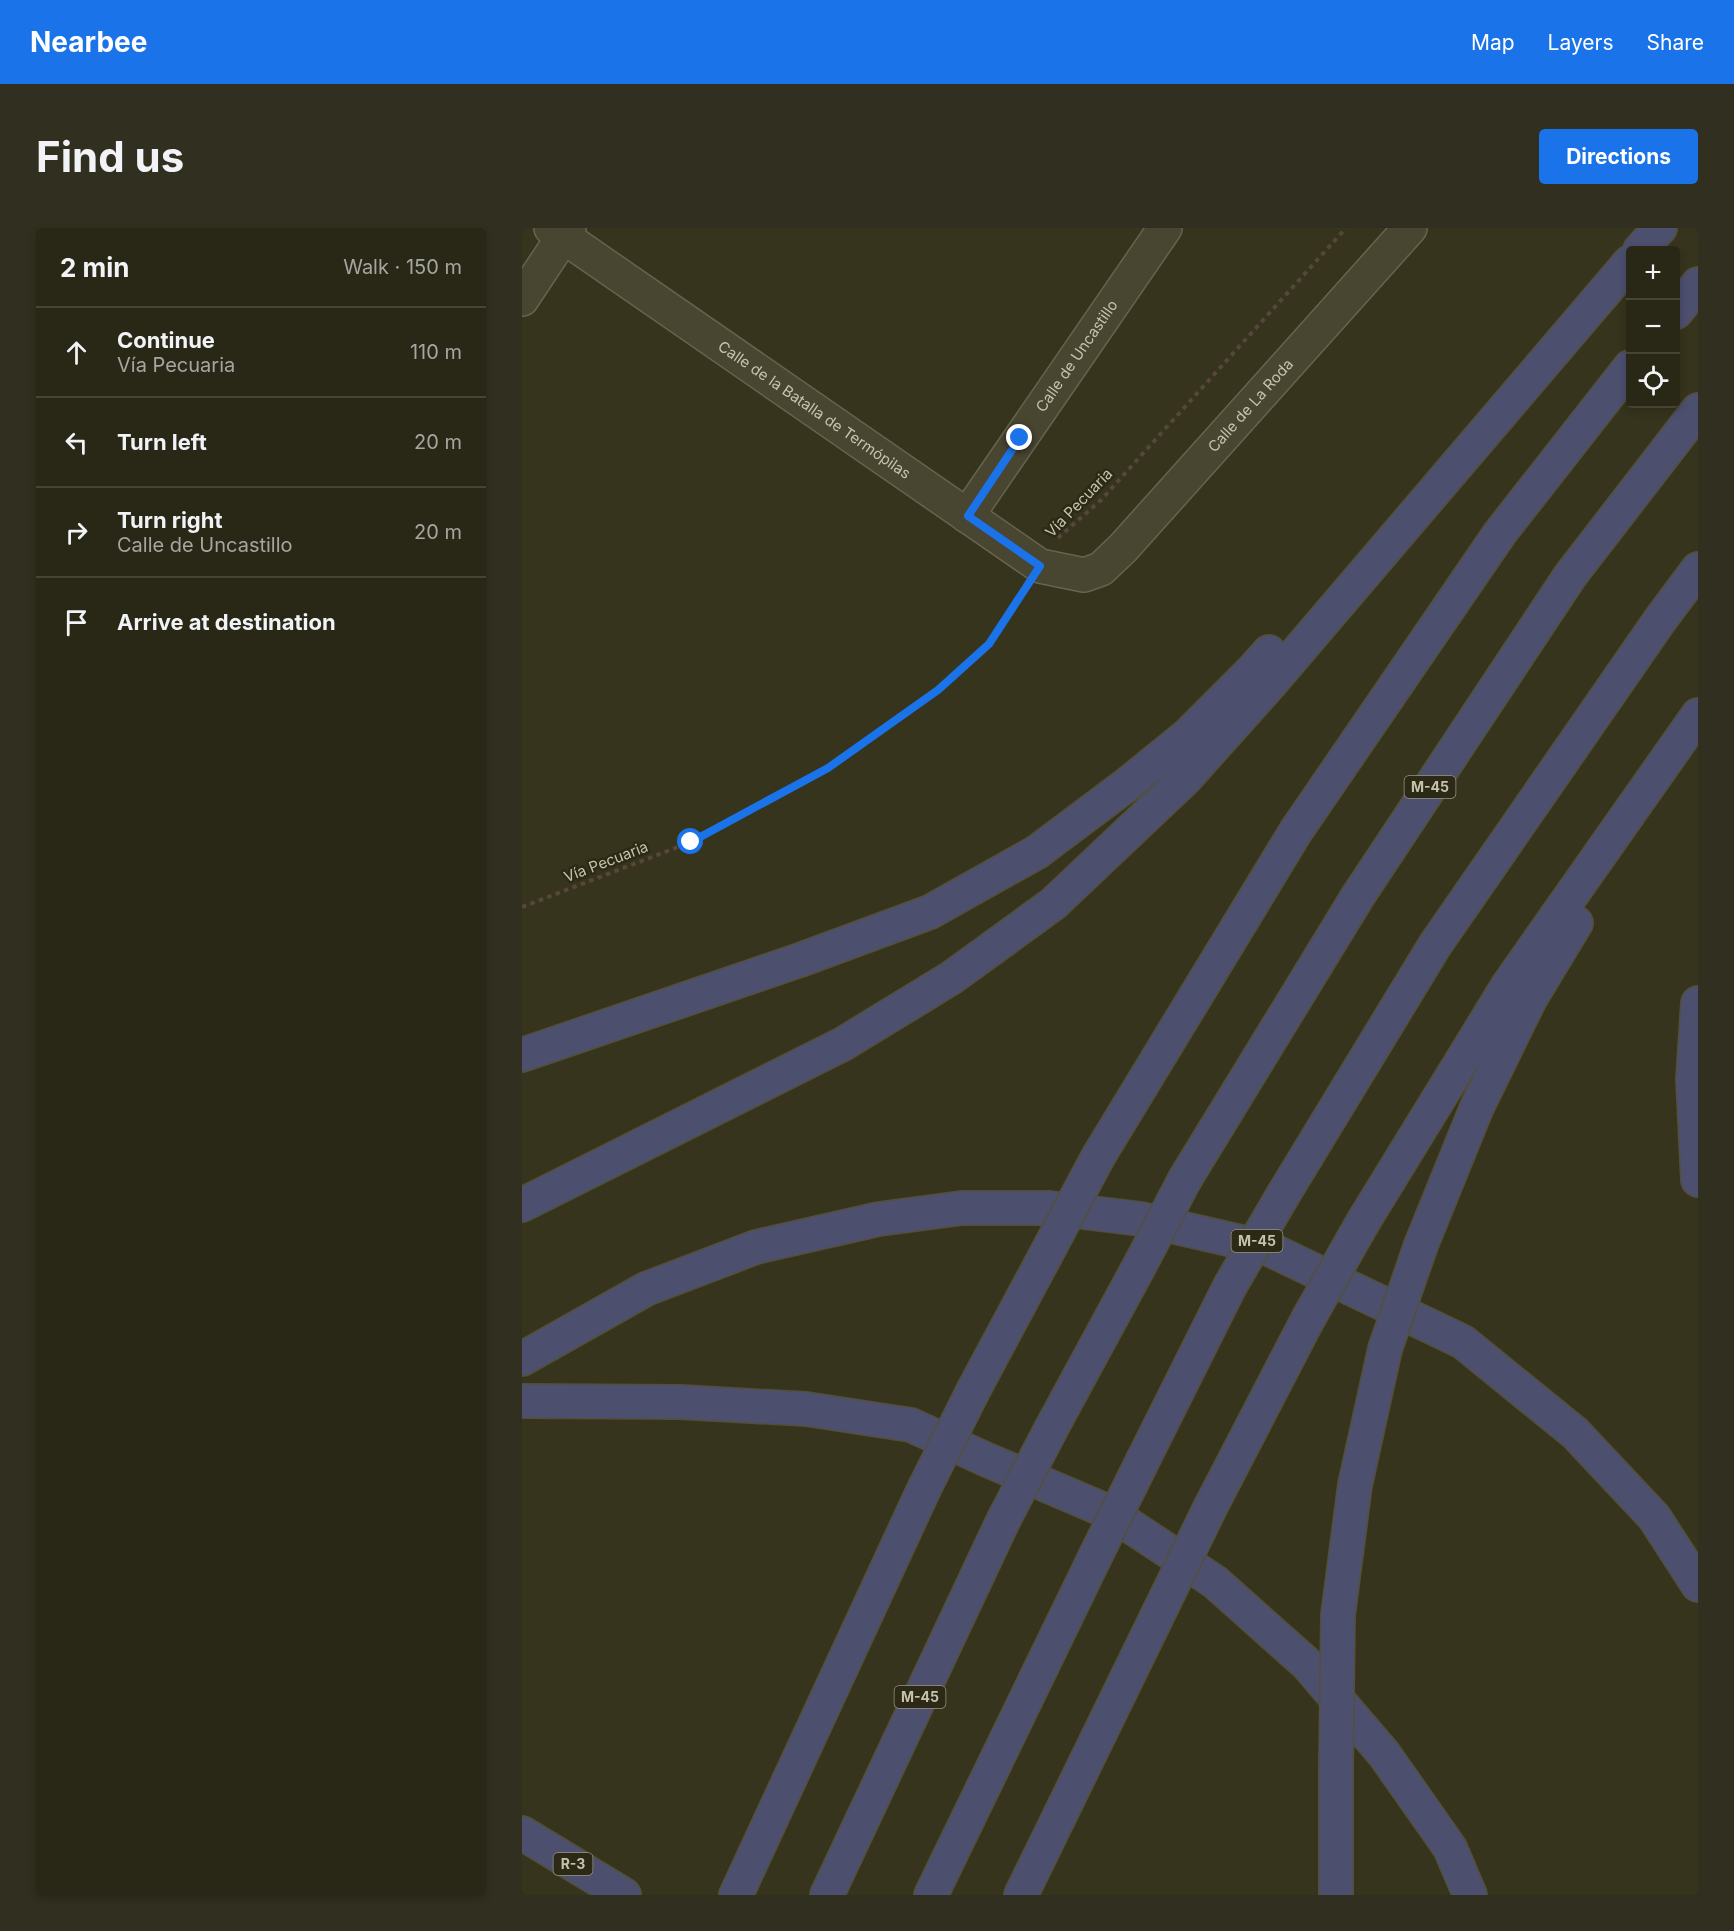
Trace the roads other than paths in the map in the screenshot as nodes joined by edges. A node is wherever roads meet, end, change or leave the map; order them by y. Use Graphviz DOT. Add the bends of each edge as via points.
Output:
graph roads {
  1 [pos="1165,228"];
  2 [pos="1410,228"];
  3 [pos="1660,228"];
  4 [pos="561,231"];
  5 [pos="1644,246"];
  6 [pos="1626,267"];
  7 [pos="1698,284"];
  8 [pos="522,299"];
  9 [pos="1680,307"];
  10 [pos="1626,372"];
  11 [pos="1523,387"];
  12 [pos="1698,410"];
  13 [pos="968,516"];
  14 [pos="1698,569"];
  15 [pos="1084,575"];
  16 [pos="1698,715"];
  17 [pos="1698,721"];
  18 [pos="1698,1003"];
  19 [pos="522,1056"];
  20 [pos="1698,1180"];
  21 [pos="522,1204"];
  22 [pos="522,1359"];
  23 [pos="522,1401"];
  24 [pos="1698,1585"];
  25 [pos="522,1833"];
  26 [pos="832,1884"];
  27 [pos="624,1895"];
  28 [pos="736,1895"];
  29 [pos="931,1895"];
  30 [pos="1021,1895"];
  31 [pos="1336,1895"];
  32 [pos="1470,1895"];
  1 -- 13 [label="street, Calle de Uncastillo"];
  2 -- 15 [label="street, Calle de La Roda" via="1123,548 1101,569"];
  3 -- 5 [label="highway"];
  4 -- 8 [label="street"];
  4 -- 13 [label="street, Calle de la Batalla de Termópilas"];
  6 -- 11 [label="highway"];
  7 -- 9 [label="highway"];
  10 -- 28 [label="highway, bridge" via="1500,533 1302,821 1098,1157 924,1489"];
  11 -- 19 [label="highway" via="1405,495 1252,671 1188,735 1037,852 930,912"];
  11 -- 21 [label="highway" via="1185,779 1053,904 951,978 843,1044"];
  12 -- 26 [label="highway, M-45, bridge" via="1570,576 1359,896 1185,1179 1003,1521"];
  13 -- 15 [label="street, Calle de la Batalla de Termópilas" via="1040,566"];
  14 -- 29 [label="highway, M-45, bridge" via="1435,945 1283,1195 1230,1287 1143,1460"];
  16 -- 30 [label="highway, bridge" via="1509,984 1363,1222 1211,1506"];
  17 -- 31 [label="highway, bridge" via="1530,999 1477,1107 1421,1245 1385,1349 1355,1485 1338,1615"];
  18 -- 20 [label="highway" via="1694,1079"];
  22 -- 24 [label="highway" via="646,1289 756,1247 879,1219 962,1209 1050,1208 1141,1219 1267,1248 1463,1342 1575,1433 1654,1517"];
  23 -- 32 [label="highway" via="680,1402 795,1409 911,1425 1108,1512 1215,1582 1307,1664 1384,1754 1450,1848"];
  25 -- 27 [label="highway, R-3"];
}
